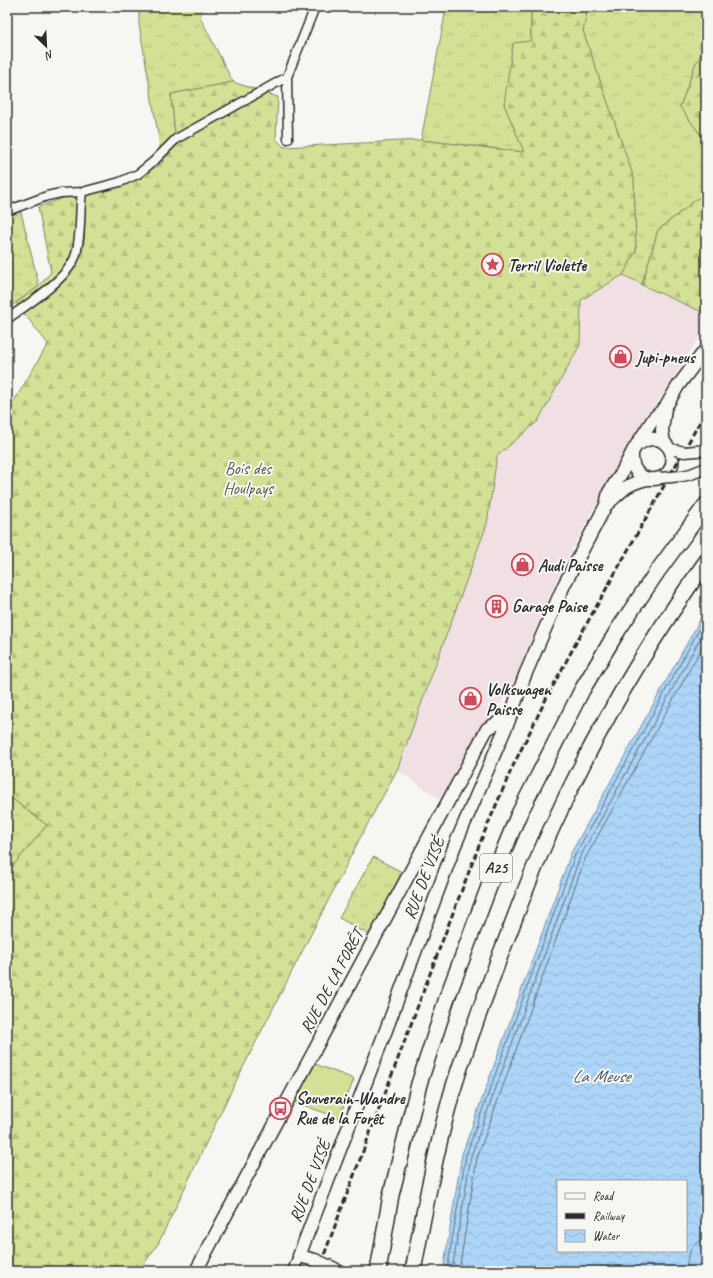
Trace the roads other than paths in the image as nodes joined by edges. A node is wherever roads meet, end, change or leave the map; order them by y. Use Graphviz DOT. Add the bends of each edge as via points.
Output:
graph roads {
  1 [pos="315,7"];
  2 [pos="287,77"];
  3 [pos="288,139"];
  4 [pos="82,192"];
  5 [pos="7,211"];
  6 [pos="7,319"];
  7 [pos="706,349"];
  8 [pos="665,408"];
  9 [pos="639,444"];
  10 [pos="670,449"];
  11 [pos="701,450"];
  12 [pos="632,455"];
  13 [pos="706,468"];
  14 [pos="660,478"];
  15 [pos="647,479"];
  16 [pos="606,505"];
  17 [pos="706,505"];
  18 [pos="706,562"];
  19 [pos="509,720"];
  20 [pos="299,1256"];
  21 [pos="196,1271"];
  22 [pos="293,1271"];
  23 [pos="337,1271"];
  24 [pos="378,1271"];
  25 [pos="414,1271"];
  1 -- 2 [label="street"];
  2 -- 3 [label="street"];
  2 -- 4 [label="street" via="176,139 138,174 120,182"];
  4 -- 5 [label="street" via="47,196"];
  4 -- 6 [label="street" via="79,240 75,257 66,273"];
  7 -- 8 [label="main road, RUE DE VISÉ"];
  8 -- 9 [label="main road, RUE DE VISÉ" via="654,418"];
  8 -- 10 [label="main road, RUE DE VISÉ" via="662,430"];
  9 -- 10 [label="main road" via="653,439"];
  9 -- 12 [label="main road, RUE DE VISÉ"];
  10 -- 11 [label="street, bridge" via="685,452"];
  10 -- 14 [label="main road, RUE DE VISÉ" via="672,464 669,471"];
  12 -- 15 [label="main road" via="634,469"];
  12 -- 16 [label="main road, RUE DE VISÉ" via="609,492"];
  13 -- 14 [label="street, bridge" via="682,476"];
  14 -- 15 [label="main road, RUE DE VISÉ"];
  15 -- 16 [label="main road, RUE DE VISÉ" via="624,489"];
  16 -- 19 [label="main road, RUE DE VISÉ" via="564,585 525,675"];
  17 -- 24 [label="highway, A25" via="673,548 618,630 582,690 518,816 447,998 419,1084 391,1195"];
  18 -- 25 [label="highway, A25" via="647,648 612,710 548,835 522,898 452,1095 426,1202"];
  19 -- 20 [label="main road, RUE DE VISÉ" via="455,845"];
  19 -- 21 [label="main road, RUE DE LA FORÊT" via="487,729"];
  20 -- 22 [label="street, RUE DE VISÉ"];
  20 -- 23 [label="main road, bridge" via="316,1260"];
}
